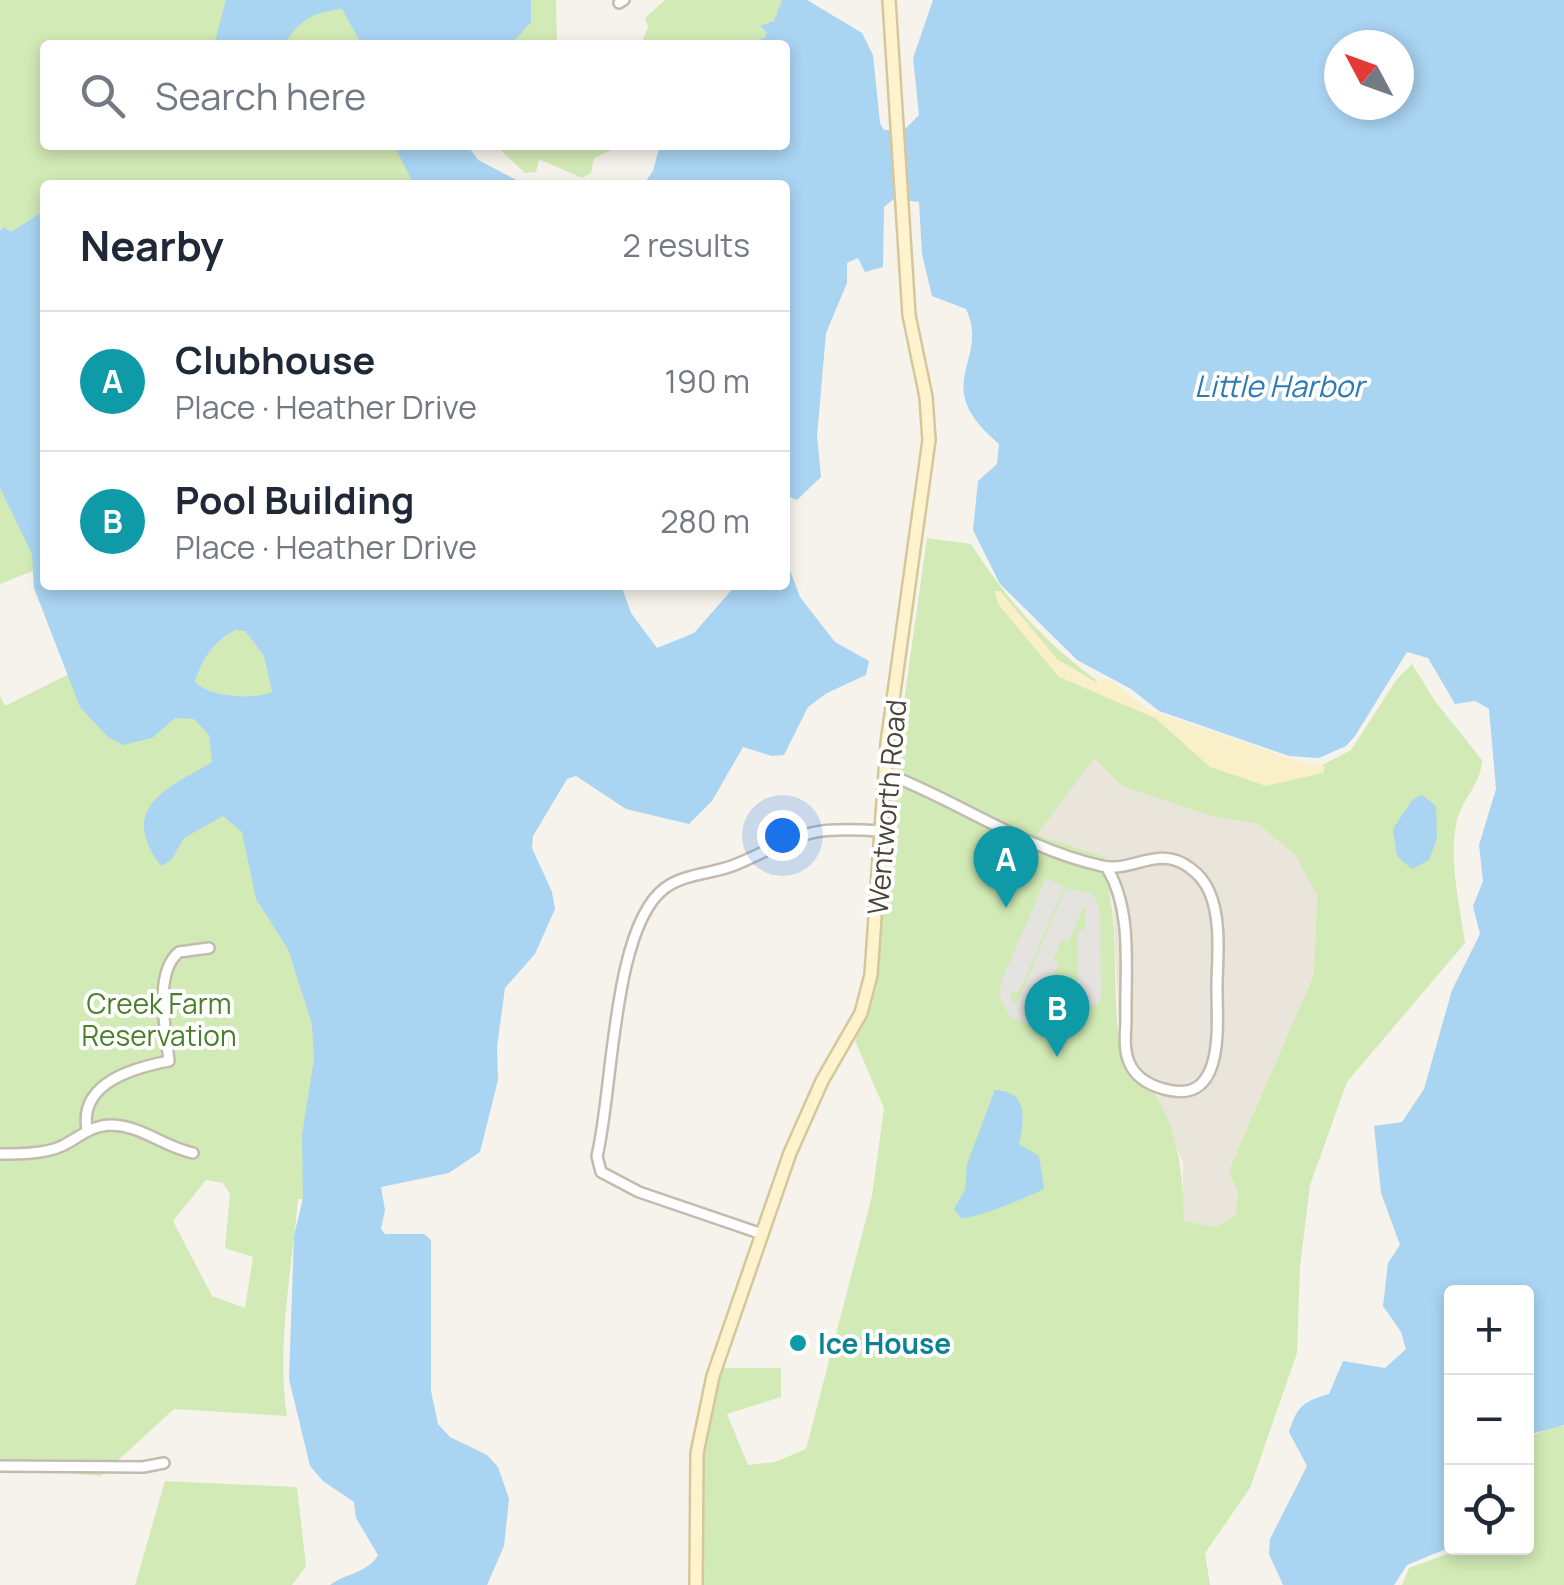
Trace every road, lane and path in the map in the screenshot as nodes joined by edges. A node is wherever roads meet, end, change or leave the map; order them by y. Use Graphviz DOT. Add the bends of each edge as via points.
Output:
graph roads {
  1 [pos="889,0"];
  2 [pos="885,773"];
  3 [pos="881,831"];
  4 [pos="1107,868"];
  5 [pos="208,948"];
  6 [pos="86,1130"];
  7 [pos="194,1152"];
  8 [pos="0,1154"];
  9 [pos="762,1234"];
  10 [pos="164,1462"];
  11 [pos="0,1466"];
  12 [pos="696,1585"];
  1 -- 2 [label="main road, Wentworth Road" via="909,315 929,440"];
  2 -- 3 [label="main road, Wentworth Road"];
  2 -- 4 [label="street" via="1006,832"];
  3 -- 9 [label="main road, Wentworth Road" via="867,994 804,1118"];
  3 -- 9 [label="street" via="808,830 732,866 673,883 650,904 630,948 598,1165 618,1184"];
  4 -- 4 [label="street" via="1146,858 1176,860 1211,894 1218,1054 1203,1080 1188,1088 1170,1091 1146,1082 1127,1058 1124,919"];
  5 -- 6 [label="street" via="180,952 168,964 169,1061 126,1072 100,1089 87,1106"];
  6 -- 7 [label="street" via="126,1126"];
  6 -- 8 [label="street" via="60,1147"];
  9 -- 12 [label="main road, Wentworth Road" via="703,1414"];
  10 -- 11 [label="street"];
}
